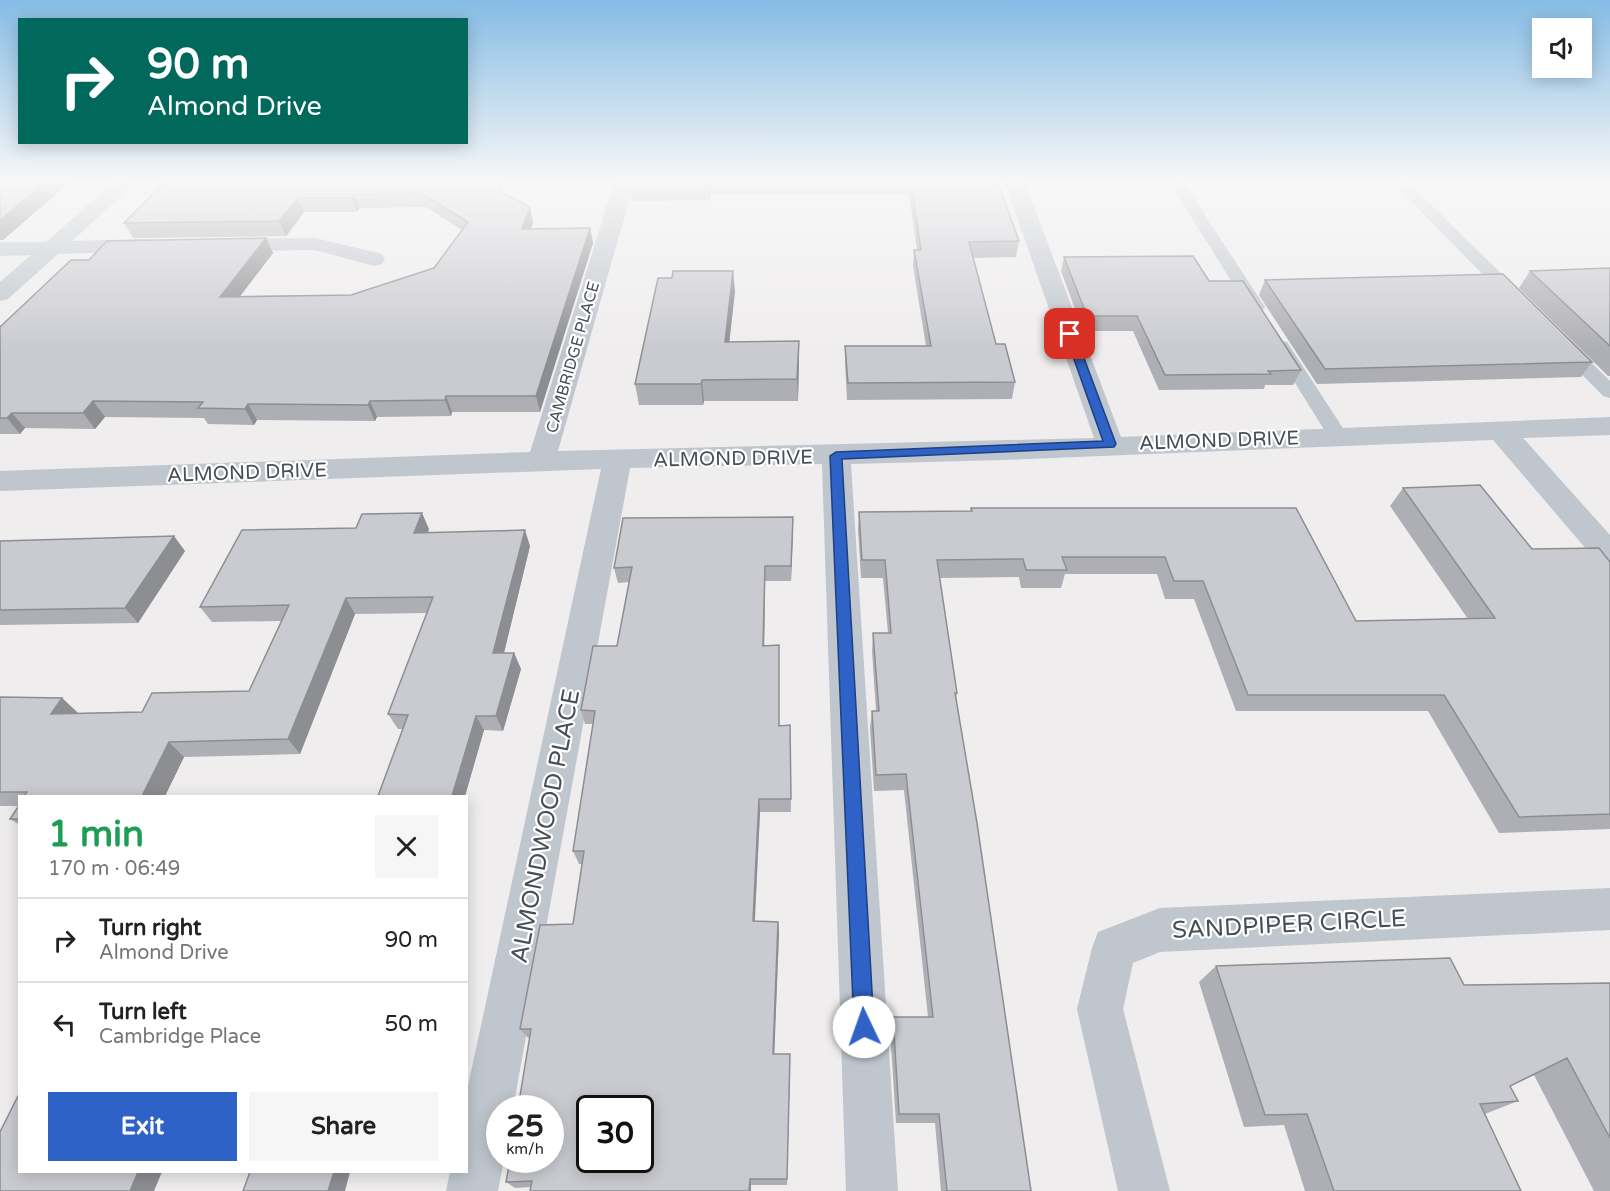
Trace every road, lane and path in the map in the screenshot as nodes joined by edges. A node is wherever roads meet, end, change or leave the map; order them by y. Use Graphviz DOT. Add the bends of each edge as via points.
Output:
graph roads {
  1 [pos="62,239"];
  2 [pos="607,239"];
  3 [pos="1035,239"];
  4 [pos="1212,239"];
  5 [pos="1456,239"];
  6 [pos="208,245"];
  7 [pos="172,246"];
  8 [pos="52,247"];
  9 [pos="0,249"];
  10 [pos="374,259"];
  11 [pos="0,294"];
  12 [pos="1526,309"];
  13 [pos="1551,334"];
  14 [pos="1610,392"];
  15 [pos="1610,426"];
  16 [pos="1499,429"];
  17 [pos="1338,436"];
  18 [pos="1110,444"];
  19 [pos="836,456"];
  20 [pos="617,460"];
  21 [pos="541,461"];
  22 [pos="0,481"];
  23 [pos="1610,556"];
  24 [pos="1610,909"];
  25 [pos="472,1191"];
  26 [pos="872,1191"];
  27 [pos="1144,1191"];
  1 -- 8 [label="street"];
  2 -- 21 [label="street, CAMBRIDGE PLACE"];
  3 -- 18 [label="street"];
  4 -- 17 [label="lane"];
  5 -- 12 [label="lane"];
  6 -- 10 [label="street" via="315,244"];
  7 -- 8 [label="street"];
  8 -- 9 [label="street"];
  8 -- 11 [label="street"];
  13 -- 14 [label="lane"];
  15 -- 16 [label="street, ALMOND DRIVE"];
  16 -- 17 [label="street, ALMOND DRIVE"];
  16 -- 23 [label="street"];
  17 -- 18 [label="street, ALMOND DRIVE"];
  18 -- 19 [label="street, ALMOND DRIVE"];
  19 -- 20 [label="street, ALMOND DRIVE"];
  19 -- 26 [label="street"];
  20 -- 21 [label="street, ALMOND DRIVE"];
  20 -- 25 [label="street, ALMONDWOOD PLACE"];
  21 -- 22 [label="street, ALMOND DRIVE"];
  24 -- 27 [label="street, SANDPIPER CIRCLE" via="1160,930 1114,948 1100,1009"];
}
